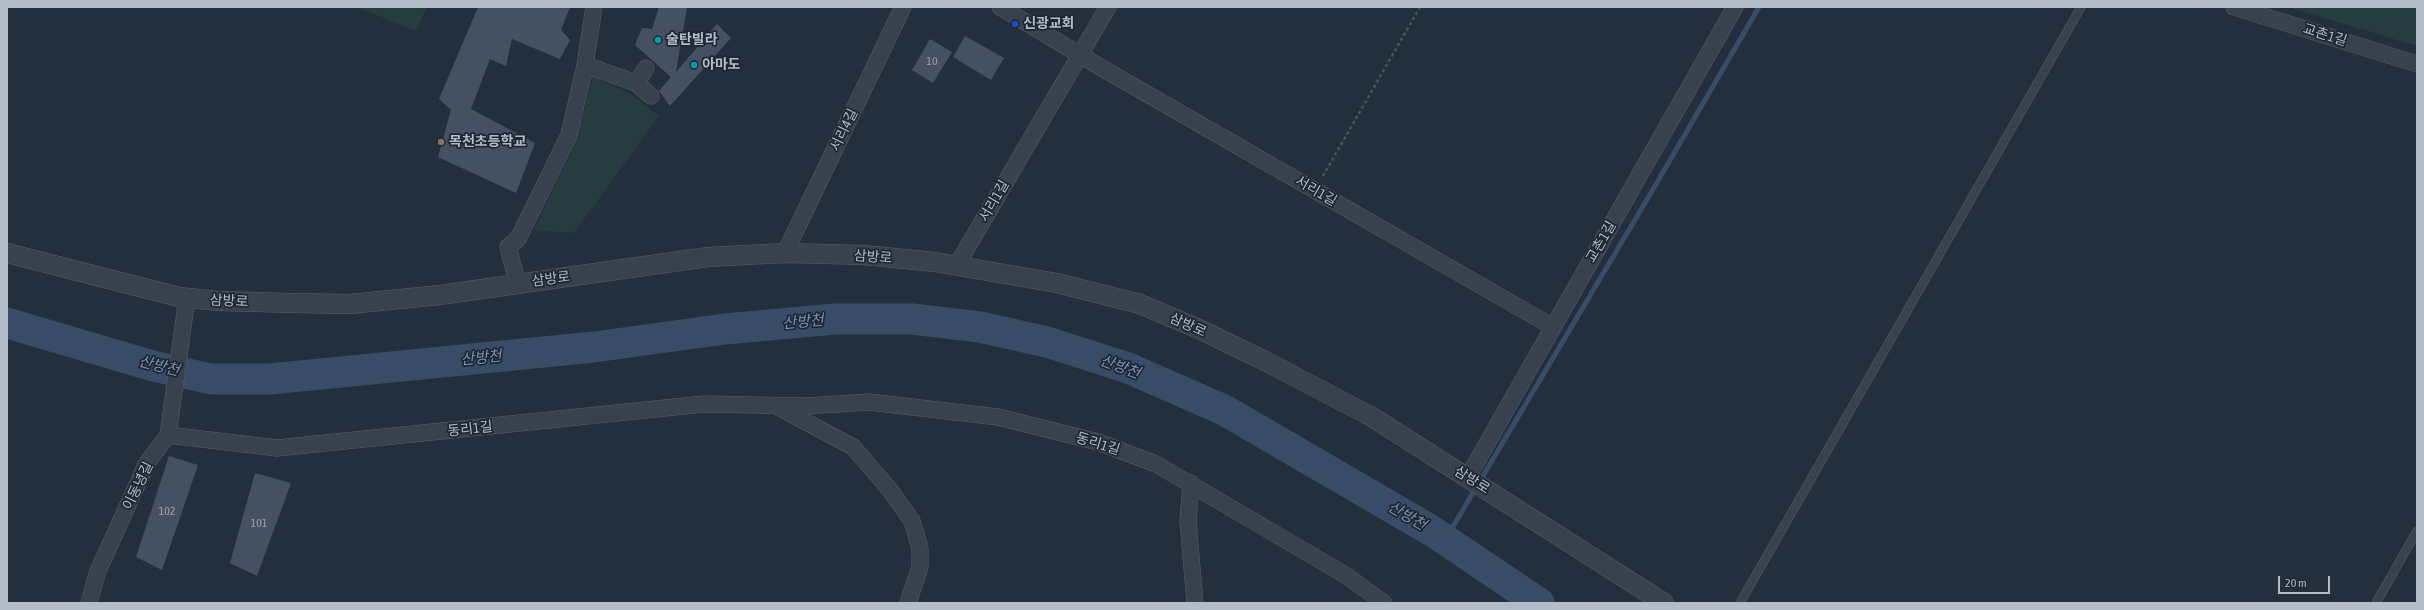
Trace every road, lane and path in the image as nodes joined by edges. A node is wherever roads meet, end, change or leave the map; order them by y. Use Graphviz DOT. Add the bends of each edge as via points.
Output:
graph roads {
  1 [pos="594,7"];
  2 [pos="903,7"];
  3 [pos="1000,7"];
  4 [pos="1108,7"];
  5 [pos="1420,7"];
  6 [pos="1735,7"];
  7 [pos="2081,7"];
  8 [pos="2234,7"];
  9 [pos="1080,54"];
  10 [pos="2417,64"];
  11 [pos="585,65"];
  12 [pos="646,68"];
  13 [pos="636,83"];
  14 [pos="651,96"];
  15 [pos="1315,190"];
  16 [pos="7,253"];
  17 [pos="785,253"];
  18 [pos="957,265"];
  19 [pos="518,284"];
  20 [pos="187,298"];
  21 [pos="1553,327"];
  22 [pos="773,404"];
  23 [pos="168,435"];
  24 [pos="1468,477"];
  25 [pos="1191,483"];
  26 [pos="2417,530"];
  27 [pos="89,603"];
  28 [pos="908,603"];
  29 [pos="1195,603"];
  30 [pos="1384,603"];
  31 [pos="1664,603"];
  32 [pos="1740,603"];
  33 [pos="2376,603"];
  1 -- 11 [label="street"];
  2 -- 17 [label="street, 서리4길"];
  3 -- 9 [label="street, 서리1길"];
  4 -- 9 [label="street"];
  5 -- 15 [label="path"];
  6 -- 21 [label="street, 교촌1길"];
  7 -- 32 [label="lane"];
  8 -- 10 [label="street, 교촌1길"];
  9 -- 15 [label="street, 서리1길"];
  9 -- 18 [label="street, 서리1길"];
  11 -- 13 [label="street"];
  11 -- 19 [label="street" via="569,135 518,239 508,247"];
  12 -- 13 [label="street"];
  13 -- 14 [label="street"];
  15 -- 21 [label="street, 서리1길"];
  16 -- 20 [label="street, 삼방로"];
  17 -- 18 [label="street, 삼방로" via="864,255"];
  17 -- 19 [label="street, 삼방로" via="708,257"];
  18 -- 24 [label="street, 삼방로" via="1057,283 1140,304 1267,362 1372,417"];
  19 -- 20 [label="street, 삼방로" via="350,304"];
  20 -- 23 [label="street, 이동녕길"];
  21 -- 24 [label="street, 교촌1길"];
  22 -- 23 [label="street, 동리1길" via="704,404 276,448"];
  22 -- 25 [label="street, 동리1길" via="804,406 869,402 998,417 1098,442 1156,464"];
  22 -- 28 [label="street, 동리1길" via="853,447 912,520 920,548 920,567"];
  23 -- 27 [label="street, 이동녕길" via="147,463 98,571"];
  24 -- 31 [label="street, 삼방로"];
  25 -- 29 [label="street" via="1188,521"];
  25 -- 30 [label="street, 동리1길" via="1347,576"];
  26 -- 33 [label="lane"];
}
